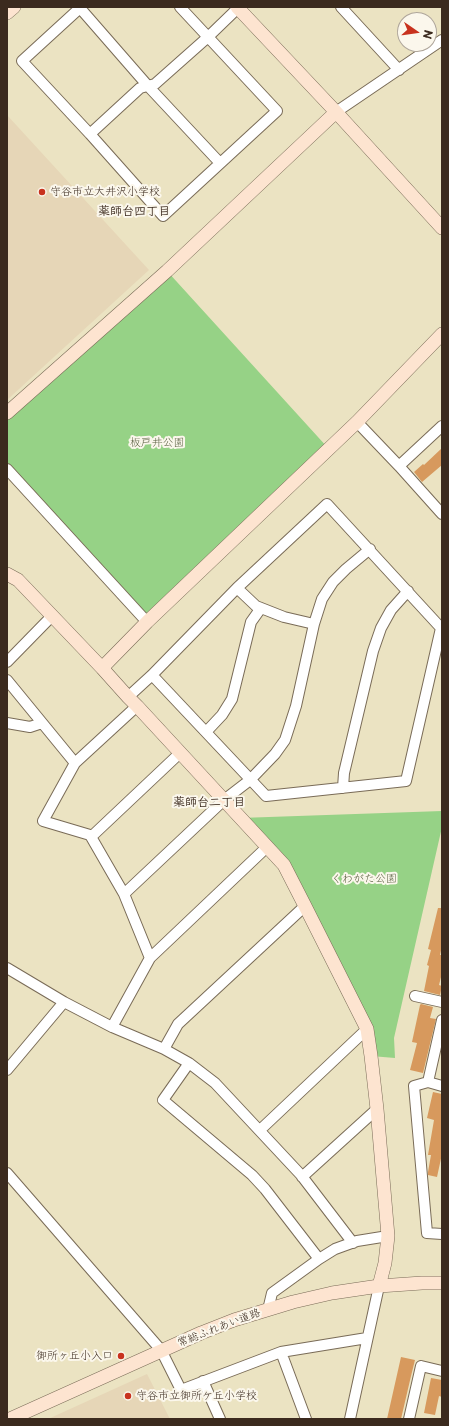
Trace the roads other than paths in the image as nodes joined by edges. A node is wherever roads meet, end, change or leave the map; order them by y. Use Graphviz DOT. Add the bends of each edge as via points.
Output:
graph roads {
  1 [pos="14,7"];
  2 [pos="180,7"];
  3 [pos="238,7"];
  4 [pos="341,7"];
  5 [pos="80,8"];
  6 [pos="7,13"];
  7 [pos="208,37"];
  8 [pos="442,40"];
  9 [pos="399,70"];
  10 [pos="148,86"];
  11 [pos="336,112"];
  12 [pos="90,134"];
  13 [pos="220,163"];
  14 [pos="442,228"];
  15 [pos="442,334"];
  16 [pos="7,413"];
  17 [pos="356,422"];
  18 [pos="442,426"];
  19 [pos="399,466"];
  20 [pos="7,469"];
  21 [pos="442,514"];
  22 [pos="370,549"];
  23 [pos="7,574"];
  24 [pos="237,588"];
  25 [pos="408,591"];
  26 [pos="261,608"];
  27 [pos="52,616"];
  28 [pos="147,622"];
  29 [pos="314,624"];
  30 [pos="7,662"];
  31 [pos="102,668"];
  32 [pos="152,675"];
  33 [pos="7,680"];
  34 [pos="132,702"];
  35 [pos="7,723"];
  36 [pos="42,723"];
  37 [pos="206,732"];
  38 [pos="180,753"];
  39 [pos="75,763"];
  40 [pos="250,780"];
  41 [pos="343,788"];
  42 [pos="224,800"];
  43 [pos="91,837"];
  44 [pos="267,847"];
  45 [pos="124,894"];
  46 [pos="305,906"];
  47 [pos="150,958"];
  48 [pos="7,968"];
  49 [pos="415,996"];
  50 [pos="64,1002"];
  51 [pos="442,1002"];
  52 [pos="442,1020"];
  53 [pos="112,1027"];
  54 [pos="367,1029"];
  55 [pos="164,1048"];
  56 [pos="189,1063"];
  57 [pos="7,1070"];
  58 [pos="428,1082"];
  59 [pos="442,1086"];
  60 [pos="377,1109"];
  61 [pos="260,1130"];
  62 [pos="7,1173"];
  63 [pos="302,1177"];
  64 [pos="442,1234"];
  65 [pos="388,1236"];
  66 [pos="353,1243"];
  67 [pos="319,1259"];
  68 [pos="442,1283"];
  69 [pos="379,1286"];
  70 [pos="268,1310"];
  71 [pos="367,1338"];
  72 [pos="162,1350"];
  73 [pos="281,1352"];
  74 [pos="442,1371"];
  75 [pos="203,1381"];
  76 [pos="412,1418"];
  77 [pos="10,1419"];
  78 [pos="220,1419"];
  79 [pos="306,1419"];
  80 [pos="350,1419"];
  1 -- 6 [label="street"];
  2 -- 7 [label="street"];
  3 -- 7 [label="street"];
  3 -- 11 [label="street"];
  4 -- 9 [label="street"];
  5 -- 10 [label="street"];
  5 -- 12 [label="street" via="22,61"];
  7 -- 10 [label="street" via="155,84"];
  7 -- 13 [label="street" via="277,111"];
  8 -- 9 [label="street"];
  9 -- 11 [label="street"];
  10 -- 12 [label="street" via="140,88"];
  10 -- 13 [label="street"];
  11 -- 14 [label="street"];
  11 -- 16 [label="street" via="167,271"];
  12 -- 13 [label="street" via="163,216"];
  15 -- 17 [label="street"];
  17 -- 19 [label="street"];
  17 -- 28 [label="street"];
  18 -- 19 [label="street"];
  19 -- 21 [label="street"];
  20 -- 28 [label="street"];
  22 -- 24 [label="street" via="327,504"];
  22 -- 25 [label="street"];
  22 -- 29 [label="street" via="333,582 322,599"];
  23 -- 27 [label="street" via="18,580"];
  24 -- 26 [label="street"];
  24 -- 32 [label="street"];
  25 -- 41 [label="street" via="391,610 373,651 344,773"];
  25 -- 41 [label="street" via="441,628 406,781"];
  26 -- 29 [label="street"];
  26 -- 37 [label="street" via="251,622 232,699 222,715"];
  27 -- 30 [label="street"];
  27 -- 31 [label="street"];
  28 -- 31 [label="street"];
  29 -- 40 [label="street" via="296,706 285,740 272,758"];
  31 -- 34 [label="street"];
  32 -- 34 [label="street"];
  32 -- 37 [label="street"];
  33 -- 36 [label="street"];
  34 -- 38 [label="street"];
  34 -- 39 [label="street"];
  35 -- 36 [label="street" via="30,727"];
  36 -- 39 [label="street"];
  37 -- 40 [label="street"];
  38 -- 42 [label="street"];
  38 -- 43 [label="street"];
  39 -- 43 [label="street" via="43,821"];
  40 -- 41 [label="street" via="266,796"];
  40 -- 42 [label="street"];
  42 -- 44 [label="street"];
  42 -- 45 [label="street"];
  43 -- 45 [label="street"];
  44 -- 46 [label="street" via="284,865"];
  44 -- 47 [label="street"];
  45 -- 47 [label="street"];
  46 -- 54 [label="street"];
  46 -- 55 [label="street" via="178,1024"];
  47 -- 53 [label="street"];
  48 -- 50 [label="street"];
  49 -- 51 [label="street"];
  50 -- 53 [label="street"];
  50 -- 57 [label="street"];
  52 -- 58 [label="street"];
  53 -- 55 [label="street"];
  54 -- 60 [label="street"];
  54 -- 61 [label="street"];
  55 -- 56 [label="street"];
  56 -- 61 [label="street" via="215,1083"];
  56 -- 67 [label="street" via="164,1100 252,1175"];
  58 -- 59 [label="street"];
  58 -- 64 [label="street" via="414,1086 427,1233"];
  60 -- 63 [label="street"];
  60 -- 65 [label="street"];
  61 -- 63 [label="street"];
  62 -- 72 [label="street"];
  63 -- 66 [label="street"];
  65 -- 66 [label="street"];
  65 -- 69 [label="street"];
  66 -- 67 [label="street" via="335,1249"];
  67 -- 70 [label="street" via="272,1293"];
  68 -- 69 [label="street, 常総ふれあい道路"];
  69 -- 70 [label="street, 常総ふれあい道路" via="332,1293"];
  69 -- 71 [label="street"];
  70 -- 72 [label="street, 常総ふれあい道路" via="201,1332"];
  71 -- 73 [label="street"];
  71 -- 80 [label="street"];
  72 -- 75 [label="street" via="181,1390"];
  72 -- 77 [label="street, 常総ふれあい道路"];
  73 -- 75 [label="street"];
  73 -- 79 [label="street"];
  74 -- 76 [label="street" via="421,1366"];
  75 -- 78 [label="street"];
}
